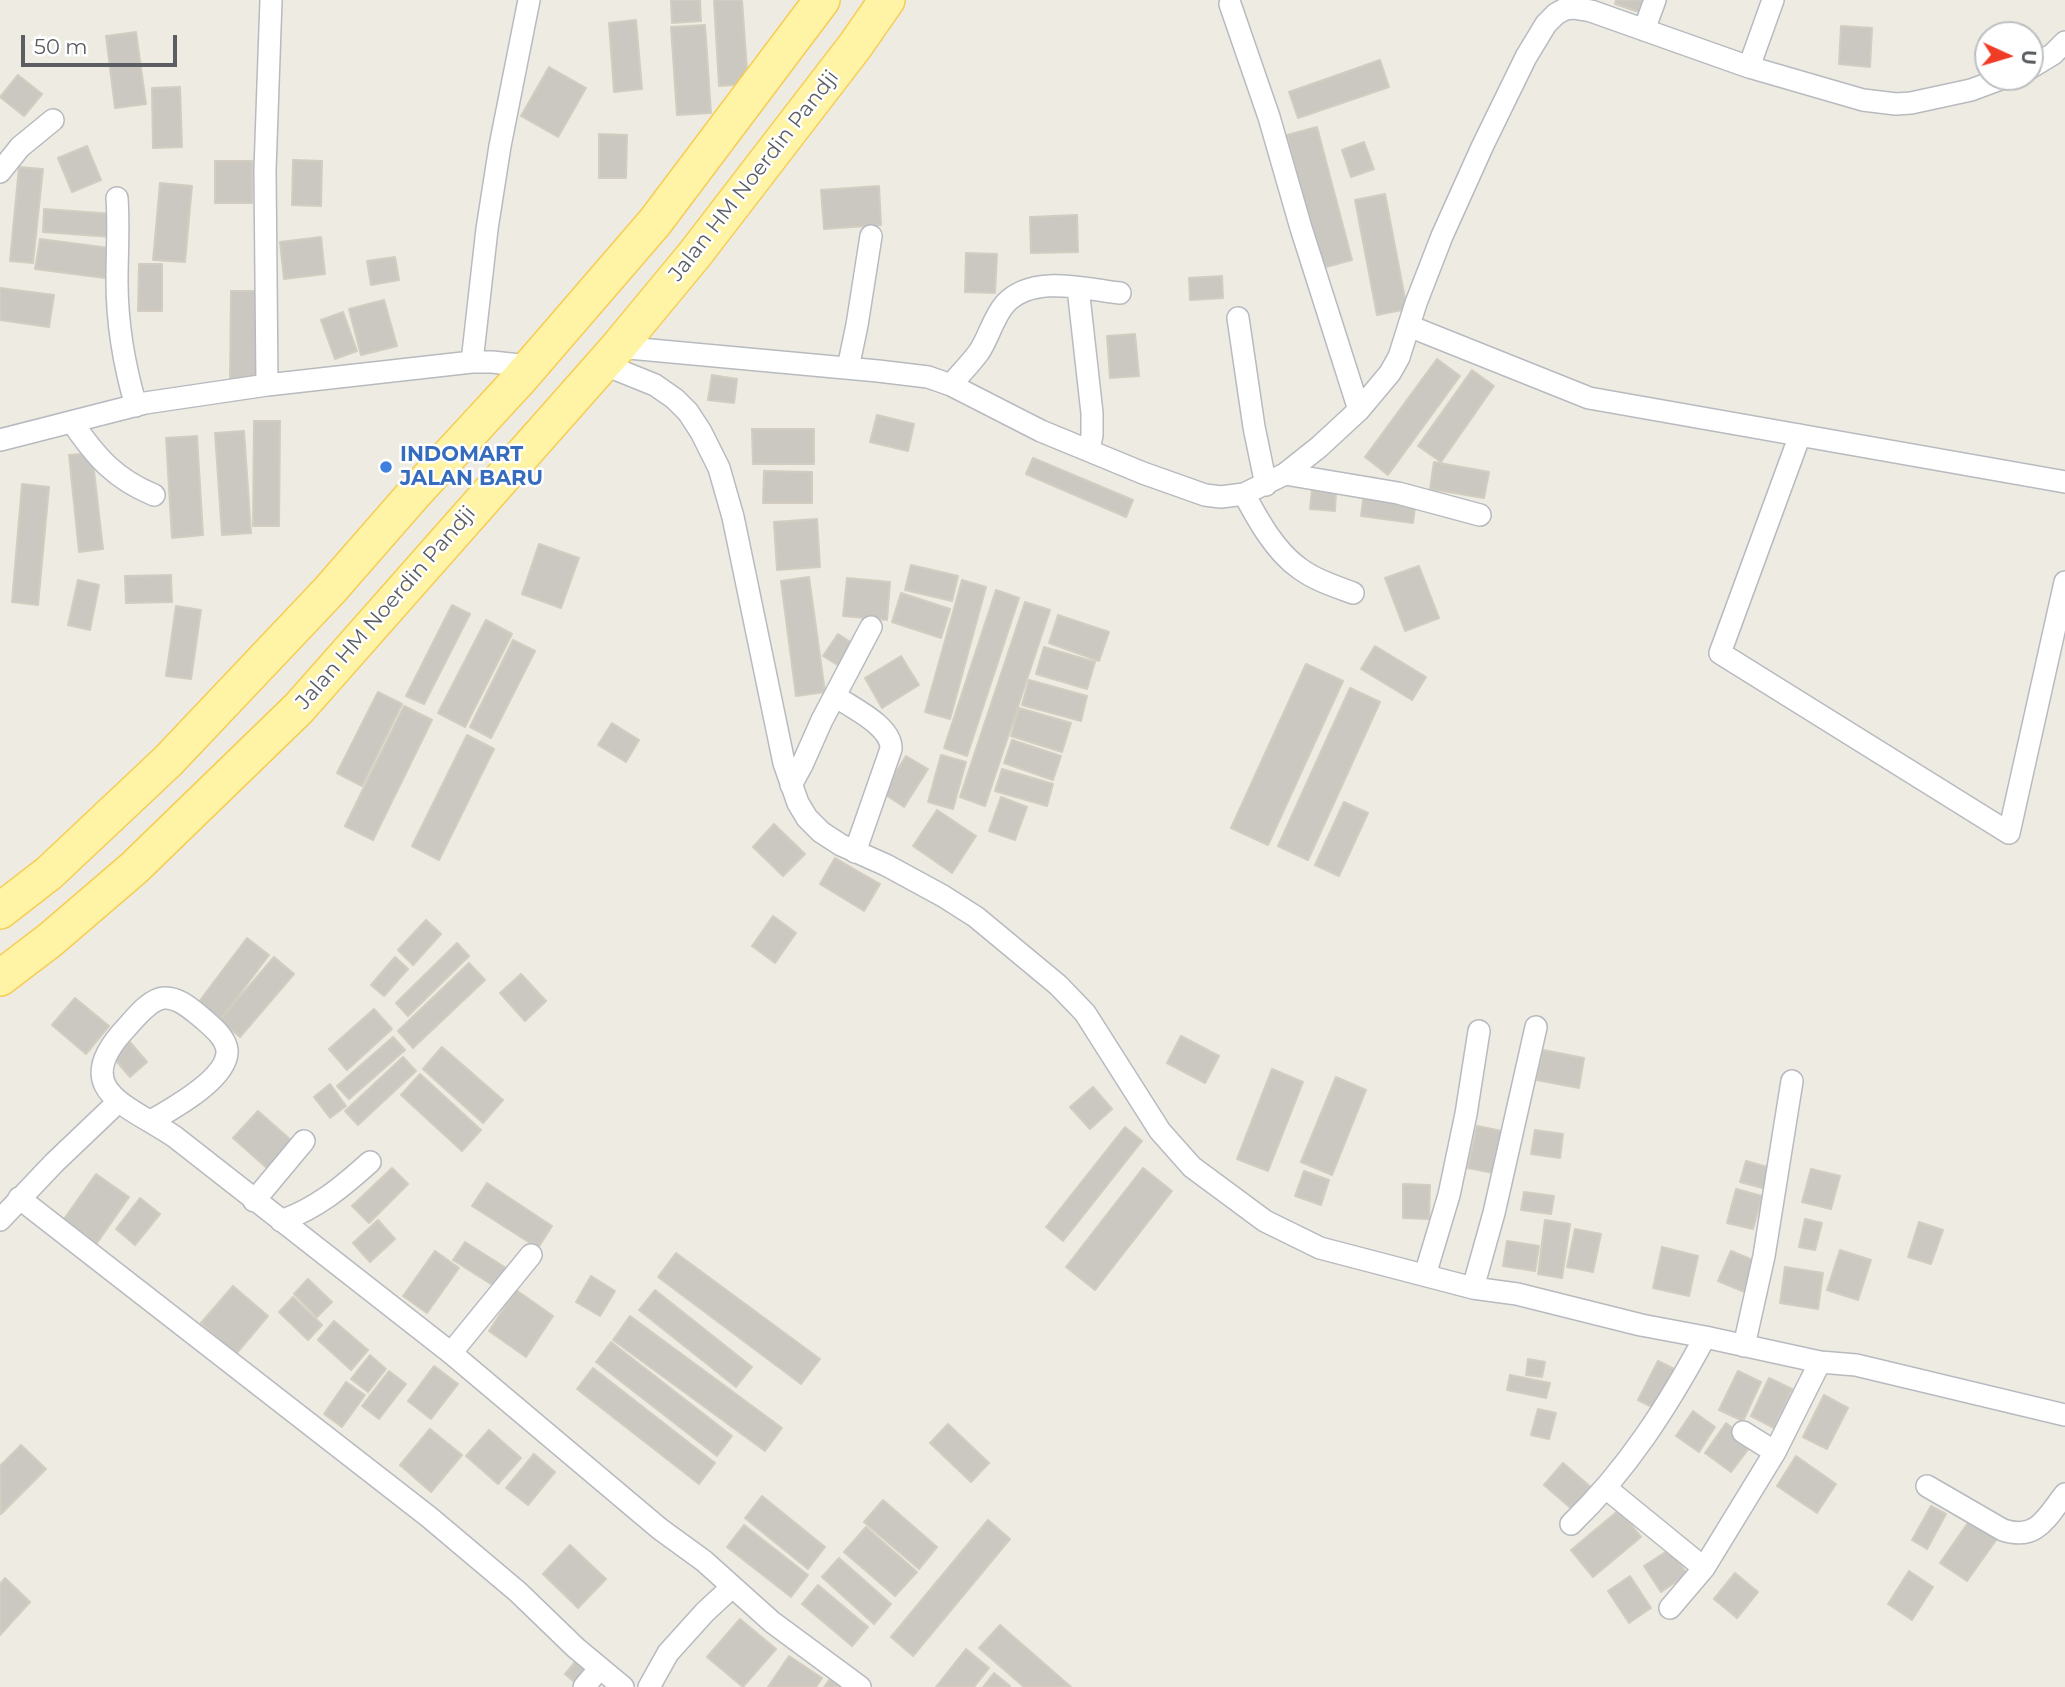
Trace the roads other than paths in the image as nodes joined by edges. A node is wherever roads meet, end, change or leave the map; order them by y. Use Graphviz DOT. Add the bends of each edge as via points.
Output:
graph roads {
  1 [pos="271,0"];
  2 [pos="529,0"];
  3 [pos="822,0"];
  4 [pos="887,0"];
  5 [pos="1655,0"];
  6 [pos="1773,0"];
  7 [pos="1230,4"];
  8 [pos="1644,30"];
  9 [pos="2065,42"];
  10 [pos="2044,59"];
  11 [pos="1749,67"];
  12 [pos="1974,89"];
  13 [pos="53,120"];
  14 [pos="0,172"];
  15 [pos="117,198"];
  16 [pos="655,222"];
  17 [pos="871,236"];
  18 [pos="695,254"];
  19 [pos="1077,288"];
  20 [pos="1120,293"];
  21 [pos="1238,318"];
  22 [pos="1409,326"];
  23 [pos="611,356"];
  24 [pos="472,362"];
  25 [pos="529,366"];
  26 [pos="848,368"];
  27 [pos="267,385"];
  28 [pos="951,385"];
  29 [pos="136,405"];
  30 [pos="1359,410"];
  31 [pos="72,422"];
  32 [pos="1800,435"];
  33 [pos="0,440"];
  34 [pos="1089,450"];
  35 [pos="1276,480"];
  36 [pos="2065,482"];
  37 [pos="1244,494"];
  38 [pos="154,495"];
  39 [pos="1480,515"];
  40 [pos="2065,582"];
  41 [pos="1353,593"];
  42 [pos="871,627"];
  43 [pos="835,696"];
  44 [pos="790,785"];
  45 [pos="855,852"];
  46 [pos="0,911"];
  47 [pos="0,978"];
  48 [pos="1536,1027"];
  49 [pos="1479,1031"];
  50 [pos="1792,1081"];
  51 [pos="118,1102"];
  52 [pos="151,1121"];
  53 [pos="304,1141"];
  54 [pos="370,1162"];
  55 [pos="19,1198"];
  56 [pos="254,1200"];
  57 [pos="0,1220"];
  58 [pos="281,1221"];
  59 [pos="531,1255"];
  60 [pos="1425,1275"];
  61 [pos="1473,1288"];
  62 [pos="1705,1337"];
  63 [pos="1744,1346"];
  64 [pos="451,1353"];
  65 [pos="1820,1362"];
  66 [pos="2065,1415"];
  67 [pos="1743,1432"];
  68 [pos="1775,1452"];
  69 [pos="1927,1486"];
  70 [pos="1606,1488"];
  71 [pos="2065,1494"];
  72 [pos="1571,1524"];
  73 [pos="1704,1568"];
  74 [pos="732,1587"];
  75 [pos="1670,1608"];
  76 [pos="600,1668"];
  77 [pos="584,1687"];
  78 [pos="623,1687"];
  79 [pos="649,1687"];
  80 [pos="860,1687"];
  1 -- 27 [label="street" via="265,170"];
  2 -- 24 [label="street" via="492,193"];
  3 -- 16 [label="main road"];
  4 -- 18 [label="main road, Jalan HM Noerdin Pandji"];
  5 -- 8 [label="street"];
  6 -- 11 [label="street"];
  7 -- 30 [label="street"];
  8 -- 11 [label="street"];
  8 -- 22 [label="street" via="1579,9 1565,9 1546,24 1472,168"];
  9 -- 10 [label="street"];
  11 -- 12 [label="street" via="1854,98 1896,104"];
  13 -- 14 [label="street" via="20,147"];
  15 -- 29 [label="street" via="120,336"];
  16 -- 18 [label="main road"];
  16 -- 25 [label="main road"];
  17 -- 26 [label="street"];
  18 -- 23 [label="main road, Jalan HM Noerdin Pandji"];
  19 -- 20 [label="street"];
  19 -- 28 [label="street" via="1042,286 1014,297 996,318 979,352"];
  19 -- 34 [label="street" via="1092,413"];
  21 -- 35 [label="street" via="1254,426"];
  22 -- 30 [label="street" via="1390,373"];
  22 -- 32 [label="street" via="1589,398"];
  23 -- 26 [label="street"];
  23 -- 44 [label="street" via="688,412 719,468"];
  23 -- 47 [label="main road, Jalan HM Noerdin Pandji" via="299,708 134,868"];
  24 -- 25 [label="street"];
  24 -- 27 [label="street"];
  25 -- 46 [label="main road" via="187,742 49,873"];
  26 -- 28 [label="street" via="928,377"];
  27 -- 29 [label="street"];
  28 -- 34 [label="street"];
  29 -- 31 [label="street"];
  30 -- 35 [label="street"];
  31 -- 33 [label="street"];
  31 -- 38 [label="street" via="107,467"];
  32 -- 36 [label="street"];
  32 -- 40 [label="street" via="1720,653 2009,833"];
  34 -- 37 [label="street" via="1205,495"];
  35 -- 37 [label="street"];
  35 -- 39 [label="street" via="1398,494"];
  37 -- 41 [label="street" via="1277,546 1297,567"];
  42 -- 43 [label="street"];
  43 -- 44 [label="street"];
  43 -- 45 [label="street" via="886,732 891,742"];
  44 -- 45 [label="street" via="807,818"];
  45 -- 60 [label="street" via="976,917 1058,985 1085,1013 1160,1131 1192,1167 1265,1221 1320,1248"];
  48 -- 61 [label="street"];
  49 -- 60 [label="street" via="1449,1195"];
  50 -- 63 [label="street"];
  51 -- 52 [label="street"];
  51 -- 52 [label="street" via="103,1082 103,1065 112,1042 155,1001 176,999 214,1029 225,1045 226,1058 209,1082"];
  51 -- 55 [label="street"];
  52 -- 56 [label="street"];
  53 -- 56 [label="street"];
  54 -- 58 [label="street" via="339,1190"];
  55 -- 57 [label="street"];
  55 -- 76 [label="street" via="429,1517"];
  56 -- 58 [label="street"];
  58 -- 64 [label="street"];
  59 -- 64 [label="street"];
  60 -- 61 [label="street"];
  61 -- 62 [label="street"];
  62 -- 63 [label="street"];
  62 -- 70 [label="street" via="1638,1449"];
  63 -- 65 [label="street"];
  64 -- 74 [label="street"];
  65 -- 66 [label="street" via="1856,1365"];
  65 -- 68 [label="street"];
  67 -- 68 [label="street"];
  68 -- 73 [label="street"];
  69 -- 71 [label="street" via="2015,1534 2037,1528"];
  70 -- 72 [label="street"];
  70 -- 73 [label="street"];
  73 -- 75 [label="street"];
  74 -- 79 [label="street" via="668,1653"];
  74 -- 80 [label="street" via="781,1630"];
  76 -- 77 [label="street"];
  76 -- 78 [label="street"];
}
